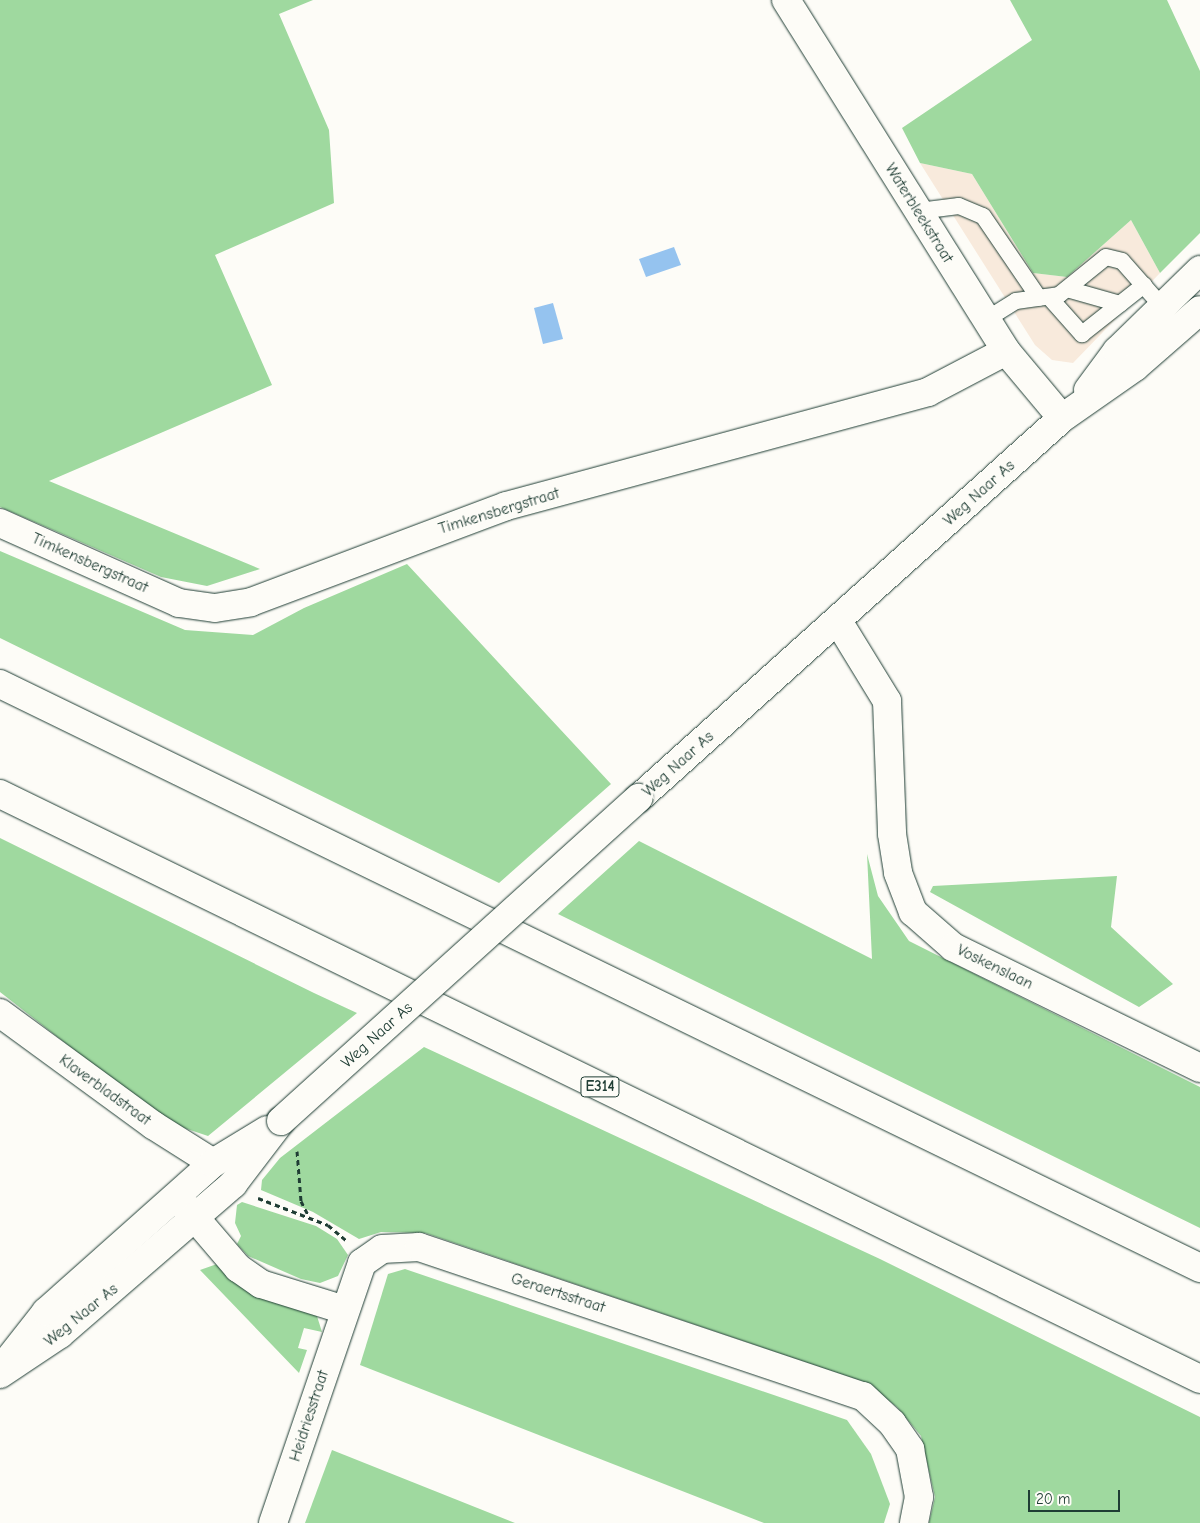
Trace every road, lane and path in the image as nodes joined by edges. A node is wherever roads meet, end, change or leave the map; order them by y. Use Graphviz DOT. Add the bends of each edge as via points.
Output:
graph roads {
  1 [pos="786,0"];
  2 [pos="919,212"];
  3 [pos="1200,270"];
  4 [pos="1144,285"];
  5 [pos="1067,288"];
  6 [pos="1044,297"];
  7 [pos="1120,304"];
  8 [pos="1163,306"];
  9 [pos="1190,318"];
  10 [pos="987,319"];
  11 [pos="1006,351"];
  12 [pos="1069,413"];
  13 [pos="0,523"];
  14 [pos="838,621"];
  15 [pos="0,684"];
  16 [pos="0,794"];
  17 [pos="0,1013"];
  18 [pos="1200,1068"];
  19 [pos="281,1121"];
  20 [pos="298,1146"];
  21 [pos="213,1163"];
  22 [pos="176,1196"];
  23 [pos="255,1197"];
  24 [pos="196,1217"];
  25 [pos="310,1217"];
  26 [pos="350,1242"];
  27 [pos="1200,1268"];
  28 [pos="345,1310"];
  29 [pos="0,1370"];
  30 [pos="0,1374"];
  31 [pos="1200,1379"];
  32 [pos="273,1523"];
  33 [pos="914,1523"];
  1 -- 2 [label="main road, Waterbleekstraat"];
  2 -- 6 [label="lane" via="960,206 984,216"];
  2 -- 10 [label="main road, Waterbleekstraat"];
  3 -- 8 [label="main road, Weg Naar As"];
  4 -- 5 [label="lane" via="1122,261 1106,257"];
  4 -- 7 [label="lane"];
  4 -- 8 [label="lane"];
  5 -- 6 [label="lane"];
  5 -- 7 [label="lane"];
  6 -- 7 [label="lane" via="1082,334"];
  6 -- 10 [label="lane" via="1016,301"];
  8 -- 9 [label="lane"];
  8 -- 12 [label="main road, Weg Naar As" via="1117,351"];
  9 -- 12 [label="main road, Weg Naar As" via="1135,367"];
  10 -- 11 [label="main road, Waterbleekstraat"];
  11 -- 12 [label="main road, Waterbleekstraat"];
  11 -- 13 [label="main road, Timkensbergstraat" via="928,392 506,506 251,602 224,607 179,603"];
  12 -- 14 [label="main road, Weg Naar As"];
  14 -- 18 [label="main road, Voskenslaan" via="886,701 892,834 898,873 913,912 953,946"];
  14 -- 19 [label="main road, Weg Naar As, bridge"];
  15 -- 27 [label="main road"];
  16 -- 31 [label="main road, E314"];
  17 -- 21 [label="main road, Klaverbladstraat" via="153,1125"];
  19 -- 21 [label="main road, Weg Naar As"];
  19 -- 24 [label="main road, Weg Naar As" via="233,1184"];
  20 -- 25 [label="path" via="300,1192"];
  21 -- 22 [label="main road, Weg Naar As"];
  22 -- 24 [label="main road"];
  22 -- 29 [label="main road, Weg Naar As" via="46,1312"];
  23 -- 25 [label="path"];
  24 -- 28 [label="main road" via="238,1268 261,1284"];
  24 -- 30 [label="main road, Weg Naar As" via="60,1334"];
  25 -- 26 [label="path"];
  28 -- 32 [label="main road, Heidriesstraat"];
  28 -- 33 [label="main road, Geraertsstraat" via="362,1263 382,1249 419,1247 863,1396 892,1423 910,1449 919,1497"];
}
